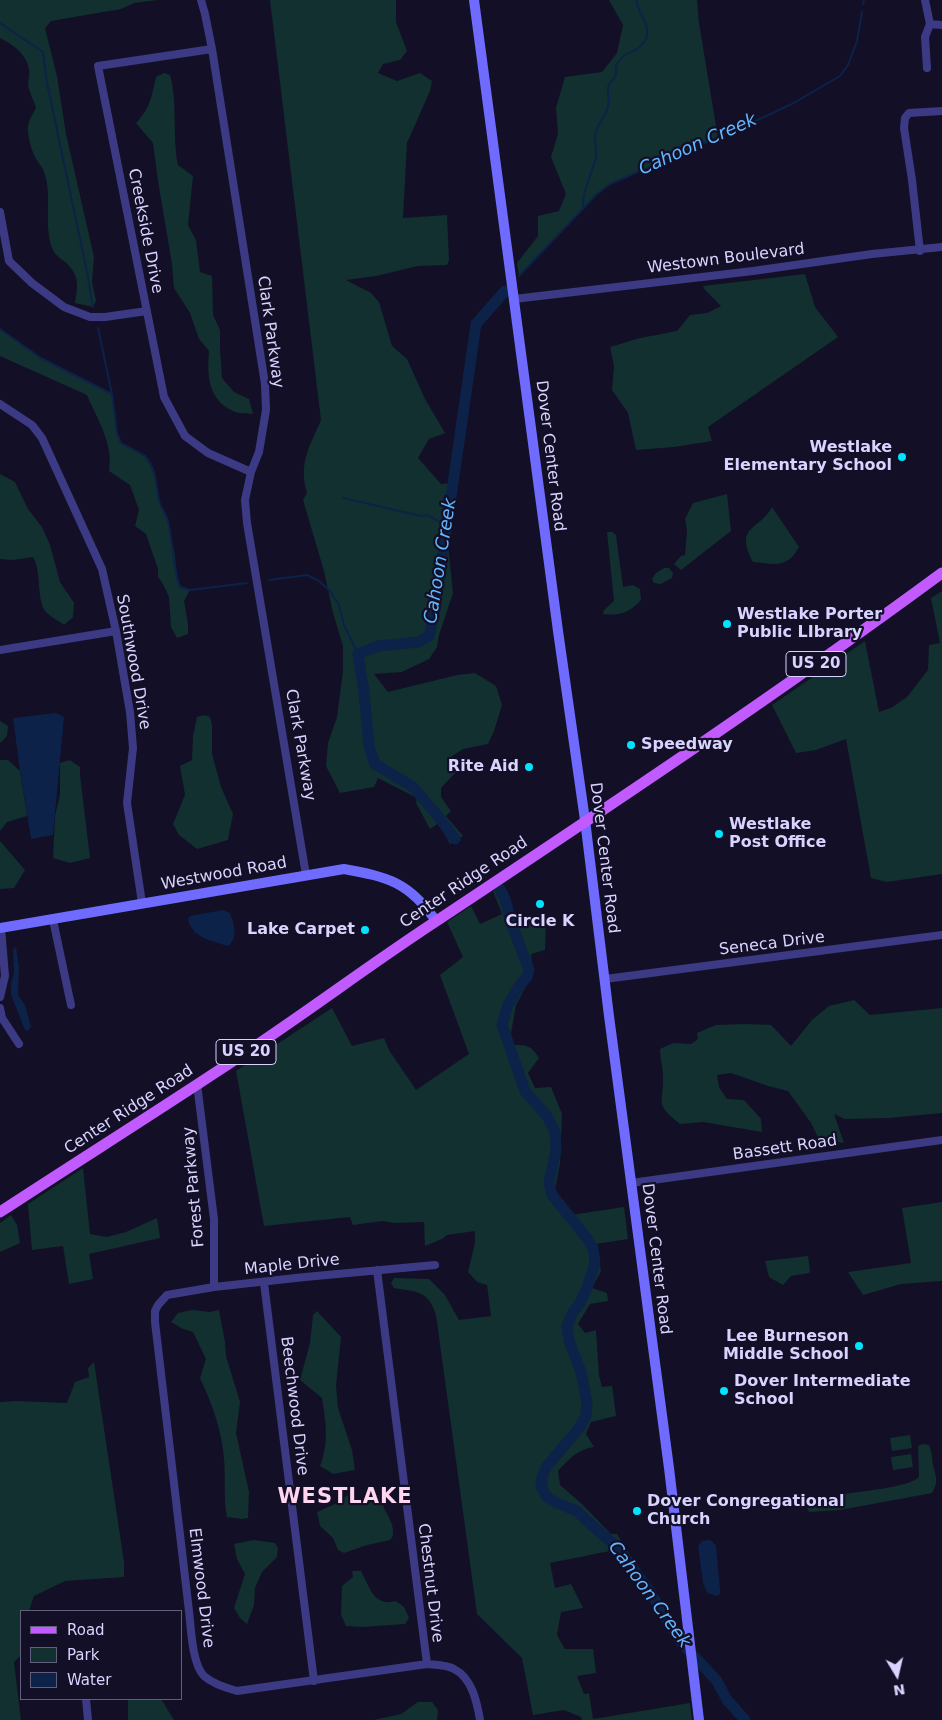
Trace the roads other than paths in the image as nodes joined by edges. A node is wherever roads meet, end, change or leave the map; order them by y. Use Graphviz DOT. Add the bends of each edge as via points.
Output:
graph roads {
  1 [pos="201,0"];
  2 [pos="474,0"];
  3 [pos="925,0"];
  4 [pos="930,24"];
  5 [pos="942,25"];
  6 [pos="212,49"];
  7 [pos="927,68"];
  8 [pos="942,111"];
  9 [pos="0,212"];
  10 [pos="942,248"];
  11 [pos="920,251"];
  12 [pos="514,299"];
  13 [pos="147,311"];
  14 [pos="0,404"];
  15 [pos="251,472"];
  16 [pos="942,573"];
  17 [pos="116,631"];
  18 [pos="0,650"];
  19 [pos="585,820"];
  20 [pos="306,875"];
  21 [pos="142,903"];
  22 [pos="53,920"];
  23 [pos="436,921"];
  24 [pos="0,928"];
  25 [pos="942,935"];
  26 [pos="605,979"];
  27 [pos="0,997"];
  28 [pos="71,1005"];
  29 [pos="0,1008"];
  30 [pos="19,1044"];
  31 [pos="197,1084"];
  32 [pos="942,1140"];
  33 [pos="631,1183"];
  34 [pos="0,1212"];
  35 [pos="435,1265"];
  36 [pos="377,1270"];
  37 [pos="264,1283"];
  38 [pos="214,1288"];
  39 [pos="158,1305"];
  40 [pos="185,1612"];
  41 [pos="426,1664"];
  42 [pos="314,1681"];
  43 [pos="86,1700"];
  44 [pos="88,1720"];
  45 [pos="480,1720"];
  46 [pos="699,1720"];
  1 -- 6 [label="street, Clark Parkway"];
  2 -- 12 [label="street, Dover Center Road"];
  3 -- 4 [label="street"];
  4 -- 5 [label="street"];
  4 -- 7 [label="street" via="925,37"];
  6 -- 13 [label="street, Creekside Drive" via="98,66"];
  6 -- 15 [label="street, Clark Parkway" via="266,384 259,452"];
  8 -- 11 [label="street" via="909,114 905,118"];
  9 -- 13 [label="street" via="9,261 64,307 90,317"];
  10 -- 11 [label="street, Westown Boulevard"];
  11 -- 12 [label="street, Westown Boulevard" via="872,254"];
  12 -- 19 [label="street, Dover Center Road"];
  13 -- 15 [label="street, Creekside Drive" via="164,397 185,436 208,453"];
  14 -- 17 [label="street, Southwood Drive" via="32,424 42,438 102,569"];
  15 -- 20 [label="street, Clark Parkway" via="245,500 247,523"];
  16 -- 19 [label="main road, Center Ridge Road / US 20" via="688,752"];
  17 -- 18 [label="street"];
  17 -- 21 [label="street, Southwood Drive" via="130,712 132,748 126,803"];
  19 -- 23 [label="main road, Center Ridge Road / US 20"];
  19 -- 26 [label="street, Dover Center Road"];
  20 -- 21 [label="street, Westwood Road"];
  20 -- 23 [label="street, Westwood Road" via="344,869 379,875 407,889"];
  21 -- 22 [label="street, Westwood Road"];
  22 -- 24 [label="street, Westwood Road"];
  22 -- 28 [label="street"];
  23 -- 31 [label="main road, Center Ridge Road / US 20"];
  24 -- 27 [label="street" via="5,976"];
  25 -- 26 [label="street, Seneca Drive"];
  26 -- 33 [label="street, Dover Center Road"];
  29 -- 30 [label="street" via="2,1018"];
  31 -- 34 [label="main road, Center Ridge Road / US 20"];
  31 -- 38 [label="street, Forest Parkway" via="214,1219"];
  32 -- 33 [label="street, Bassett Road"];
  33 -- 46 [label="street, Dover Center Road"];
  35 -- 36 [label="street, Maple Drive"];
  36 -- 37 [label="street, Maple Drive"];
  36 -- 41 [label="street, Chestnut Drive"];
  37 -- 38 [label="street, Maple Drive"];
  37 -- 42 [label="street, Beechwood Drive"];
  38 -- 39 [label="street, Maple Drive" via="166,1296"];
  39 -- 40 [label="street, Elmwood Drive" via="155,1322"];
  40 -- 42 [label="street, Elmwood Drive" via="196,1659 204,1676 219,1685 237,1692"];
  41 -- 42 [label="street, Elmwood Drive"];
  41 -- 45 [label="street, Chestnut Drive" via="453,1668 467,1680 478,1704"];
  43 -- 44 [label="street"];
}
